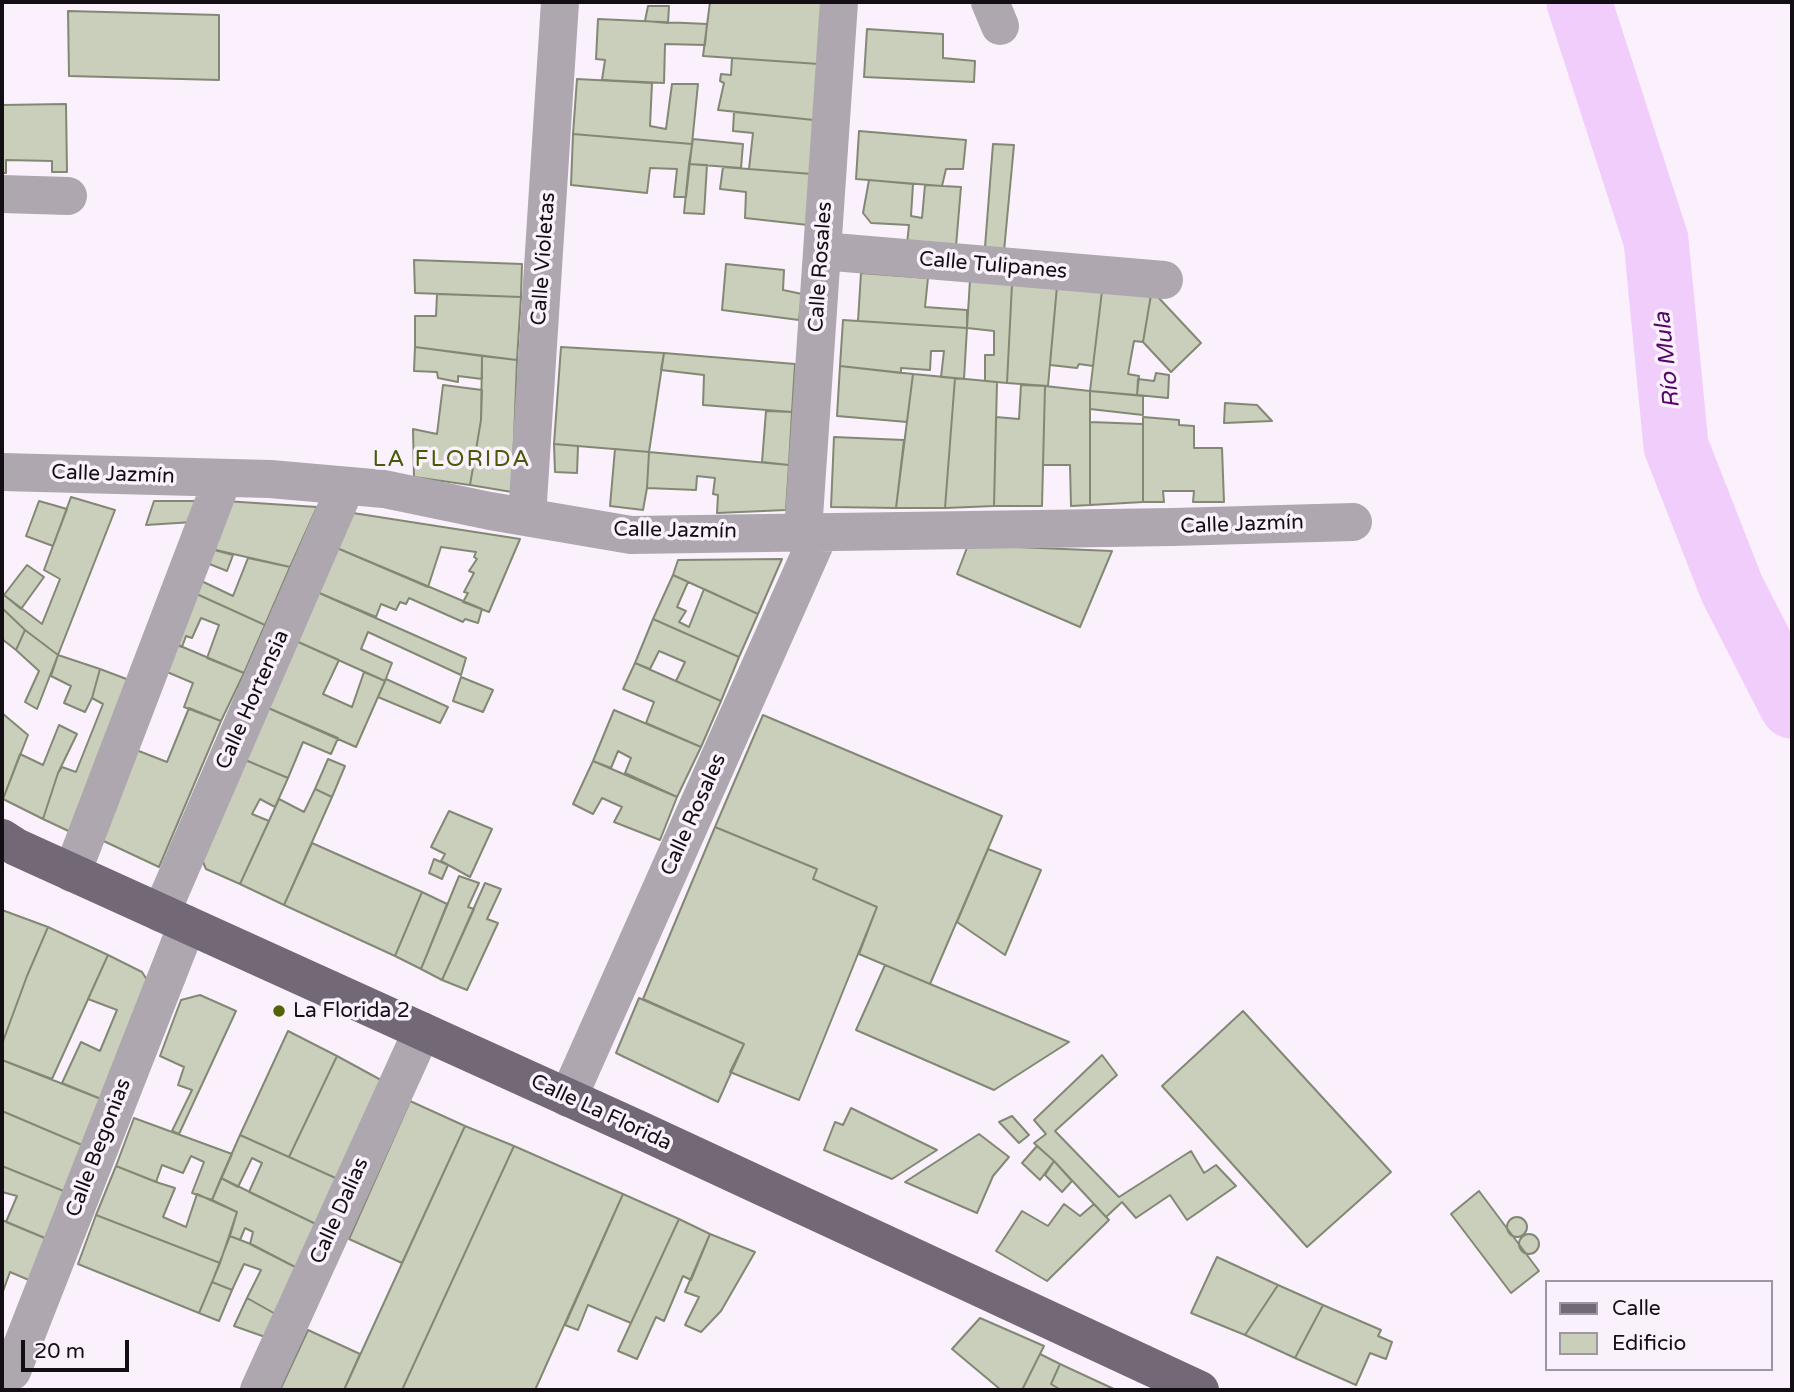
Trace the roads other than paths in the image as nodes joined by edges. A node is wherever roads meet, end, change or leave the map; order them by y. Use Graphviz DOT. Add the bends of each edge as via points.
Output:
graph roads {
  1 [pos="560,2"];
  2 [pos="839,2"];
  3 [pos="2,194"];
  4 [pos="68,196"];
  5 [pos="822,251"];
  6 [pos="1164,280"];
  7 [pos="2,472"];
  8 [pos="223,478"];
  9 [pos="346,486"];
  10 [pos="527,517"];
  11 [pos="1353,522"];
  12 [pos="812,532"];
  13 [pos="2,838"];
  14 [pos="72,873"];
  15 [pos="174,919"];
  16 [pos="422,1031"];
  17 [pos="568,1098"];
  18 [pos="12,1371"];
  19 [pos="259,1390"];
  20 [pos="1200,1390"];
  1 -- 10 [label="street, Calle Violetas"];
  2 -- 5 [label="street, Calle Rosales"];
  3 -- 4 [label="street"];
  5 -- 6 [label="street, Calle Tulipanes"];
  5 -- 12 [label="street, Calle Rosales"];
  7 -- 8 [label="street, Calle Jazmín"];
  8 -- 9 [label="street, Calle Jazmín"];
  8 -- 14 [label="street"];
  9 -- 10 [label="street, Calle Jazmín"];
  9 -- 15 [label="street, Calle Hortensia"];
  10 -- 12 [label="street, Calle Jazmín" via="631,535"];
  11 -- 12 [label="street, Calle Jazmín"];
  12 -- 17 [label="street, Calle Rosales"];
  13 -- 14 [label="main road, Calle La Florida"];
  14 -- 15 [label="main road, Calle La Florida"];
  15 -- 16 [label="main road, Calle La Florida"];
  15 -- 18 [label="street, Calle Begonias"];
  16 -- 17 [label="main road, Calle La Florida"];
  16 -- 19 [label="street, Calle Dalias"];
  17 -- 20 [label="main road, Calle La Florida"];
}
